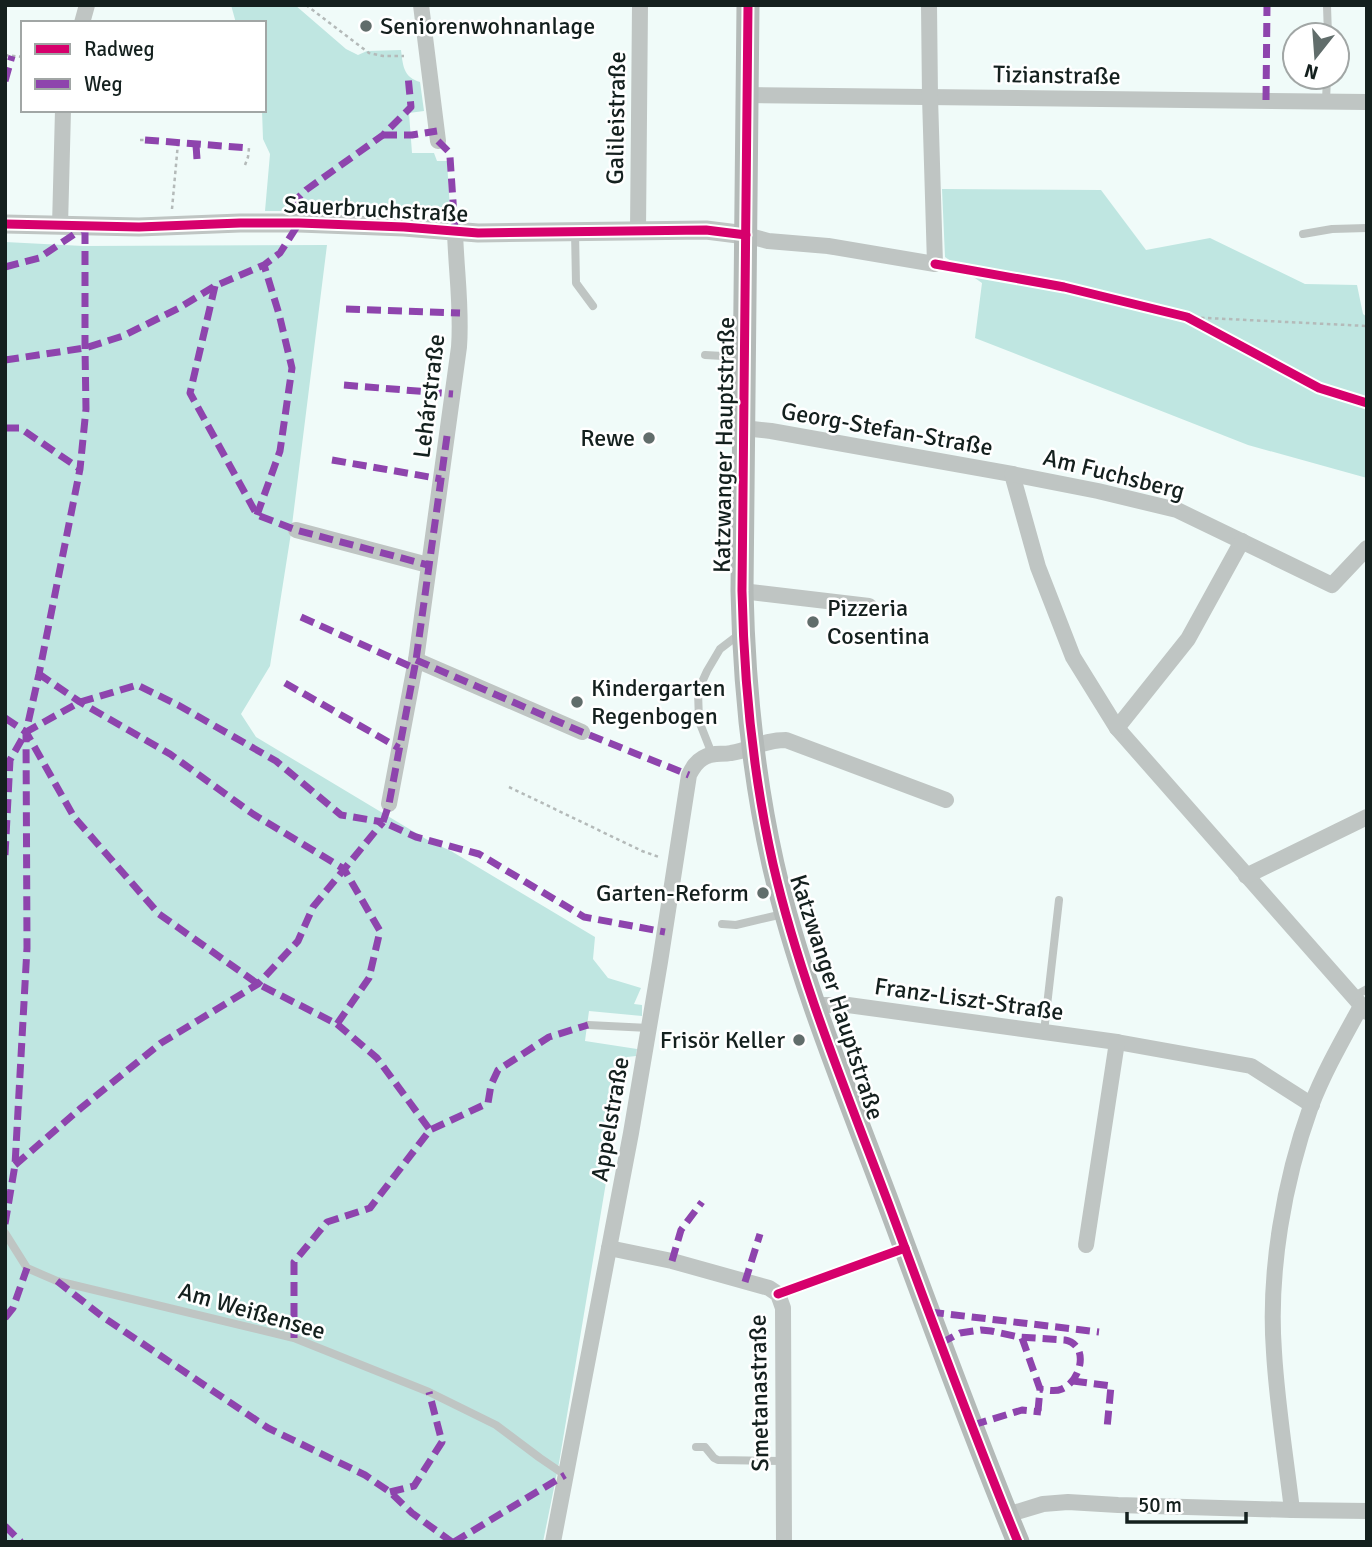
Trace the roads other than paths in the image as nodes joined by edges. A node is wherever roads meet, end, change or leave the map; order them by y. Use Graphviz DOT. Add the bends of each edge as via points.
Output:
graph roads {
  1 [pos="421,5"];
  2 [pos="640,5"];
  3 [pos="748,5"];
  4 [pos="929,5"];
  5 [pos="1326,91"];
  6 [pos="747,95"];
  7 [pos="930,97"];
  8 [pos="1326,101"];
  9 [pos="1367,102"];
  10 [pos="63,112"];
  11 [pos="438,141"];
  12 [pos="5,224"];
  13 [pos="60,226"];
  14 [pos="1367,228"];
  15 [pos="638,230"];
  16 [pos="455,231"];
  17 [pos="575,231"];
  18 [pos="1303,234"];
  19 [pos="746,236"];
  20 [pos="593,306"];
  21 [pos="705,355"];
  22 [pos="744,358"];
  23 [pos="744,428"];
  24 [pos="1012,474"];
  25 [pos="296,530"];
  26 [pos="1242,541"];
  27 [pos="1367,548"];
  28 [pos="428,565"];
  29 [pos="742,591"];
  30 [pos="869,607"];
  31 [pos="743,631"];
  32 [pos="416,660"];
  33 [pos="1118,728"];
  34 [pos="582,732"];
  35 [pos="752,746"];
  36 [pos="712,754"];
  37 [pos="946,800"];
  38 [pos="389,804"];
  39 [pos="1367,817"];
  40 [pos="1246,876"];
  41 [pos="1059,900"];
  42 [pos="786,913"];
  43 [pos="722,924"];
  44 [pos="1362,1001"];
  45 [pos="815,1005"];
  46 [pos="588,1025"];
  47 [pos="649,1028"];
  48 [pos="1044,1032"];
  49 [pos="1117,1042"];
  50 [pos="1311,1105"];
  51 [pos="5,1233"];
  52 [pos="1086,1245"];
  53 [pos="609,1248"];
  54 [pos="696,1447"];
  55 [pos="783,1461"];
  56 [pos="565,1475"];
  57 [pos="1292,1510"];
  58 [pos="1367,1511"];
  59 [pos="1007,1515"];
  60 [pos="553,1542"];
  61 [pos="784,1542"];
  62 [pos="1018,1542"];
  1 -- 11 [label="street"];
  2 -- 15 [label="street, Galileistraße"];
  3 -- 6 [label="main road, Katzwanger Hauptstraße"];
  4 -- 7 [label="street"];
  5 -- 8 [label="lane"];
  6 -- 7 [label="street, Tizianstraße"];
  6 -- 19 [label="main road, Katzwanger Hauptstraße"];
  7 -- 8 [label="street, Tizianstraße"];
  7 -- 19 [label="street" via="935,264"];
  8 -- 9 [label="street, Tizianstraße"];
  10 -- 13 [label="street"];
  12 -- 13 [label="street, Sauerbruchstraße"];
  13 -- 16 [label="street, Sauerbruchstraße" via="280,223"];
  14 -- 18 [label="lane"];
  15 -- 17 [label="street, Sauerbruchstraße"];
  15 -- 19 [label="street, Sauerbruchstraße" via="717,230"];
  16 -- 17 [label="street, Sauerbruchstraße"];
  16 -- 28 [label="street, Lehárstraße" via="460,338"];
  17 -- 20 [label="lane" via="576,282"];
  19 -- 22 [label="main road, Katzwanger Hauptstraße"];
  21 -- 22 [label="lane"];
  22 -- 23 [label="main road, Katzwanger Hauptstraße"];
  23 -- 24 [label="street, Georg-Stefan-Straße"];
  23 -- 29 [label="main road, Katzwanger Hauptstraße"];
  24 -- 26 [label="street, Am Fuchsberg" via="1177,510"];
  24 -- 33 [label="street, Georg-Stefan-Straße" via="1038,567 1073,657"];
  25 -- 28 [label="street"];
  26 -- 27 [label="street, Am Fuchsberg" via="1332,585"];
  26 -- 33 [label="street" via="1188,639"];
  28 -- 32 [label="street, Lehárstraße"];
  29 -- 30 [label="street, Katzwanger Hauptstraße"];
  29 -- 31 [label="main road, Katzwanger Hauptstraße"];
  31 -- 35 [label="main road, Katzwanger Hauptstraße"];
  31 -- 36 [label="lane" via="720,649 698,691 699,721"];
  32 -- 34 [label="street"];
  32 -- 38 [label="street, Lehárstraße"];
  33 -- 40 [label="street, Georg-Stefan-Straße"];
  35 -- 36 [label="street"];
  35 -- 37 [label="street" via="786,740"];
  35 -- 42 [label="main road, Katzwanger Hauptstraße"];
  36 -- 47 [label="street, Appelstraße" via="694,765 689,775"];
  39 -- 40 [label="street"];
  40 -- 44 [label="street, Georg-Stefan-Straße"];
  41 -- 48 [label="lane"];
  42 -- 43 [label="lane"];
  42 -- 45 [label="main road, Katzwanger Hauptstraße"];
  44 -- 50 [label="street"];
  45 -- 48 [label="street, Franz-Liszt-Straße" via="848,1005"];
  45 -- 59 [label="main road, Katzwanger Hauptstraße"];
  46 -- 47 [label="lane"];
  47 -- 53 [label="street, Appelstraße"];
  48 -- 49 [label="street, Franz-Liszt-Straße"];
  49 -- 50 [label="street, Franz-Liszt-Straße" via="1251,1066"];
  49 -- 52 [label="street"];
  50 -- 57 [label="street" via="1280,1225 1273,1287 1273,1352"];
  51 -- 56 [label="lane, Am Weißensee" via="27,1268 57,1281 294,1338 429,1392 496,1425"];
  53 -- 55 [label="street, Smetanastraße" via="672,1261 778,1294 783,1308"];
  53 -- 56 [label="street, Appelstraße"];
  54 -- 55 [label="lane" via="705,1447 718,1460"];
  55 -- 61 [label="street, Smetanastraße"];
  56 -- 60 [label="street, Appelstraße"];
  57 -- 58 [label="street"];
  57 -- 59 [label="street" via="1068,1502"];
  59 -- 62 [label="main road, Katzwanger Hauptstraße"];
}
